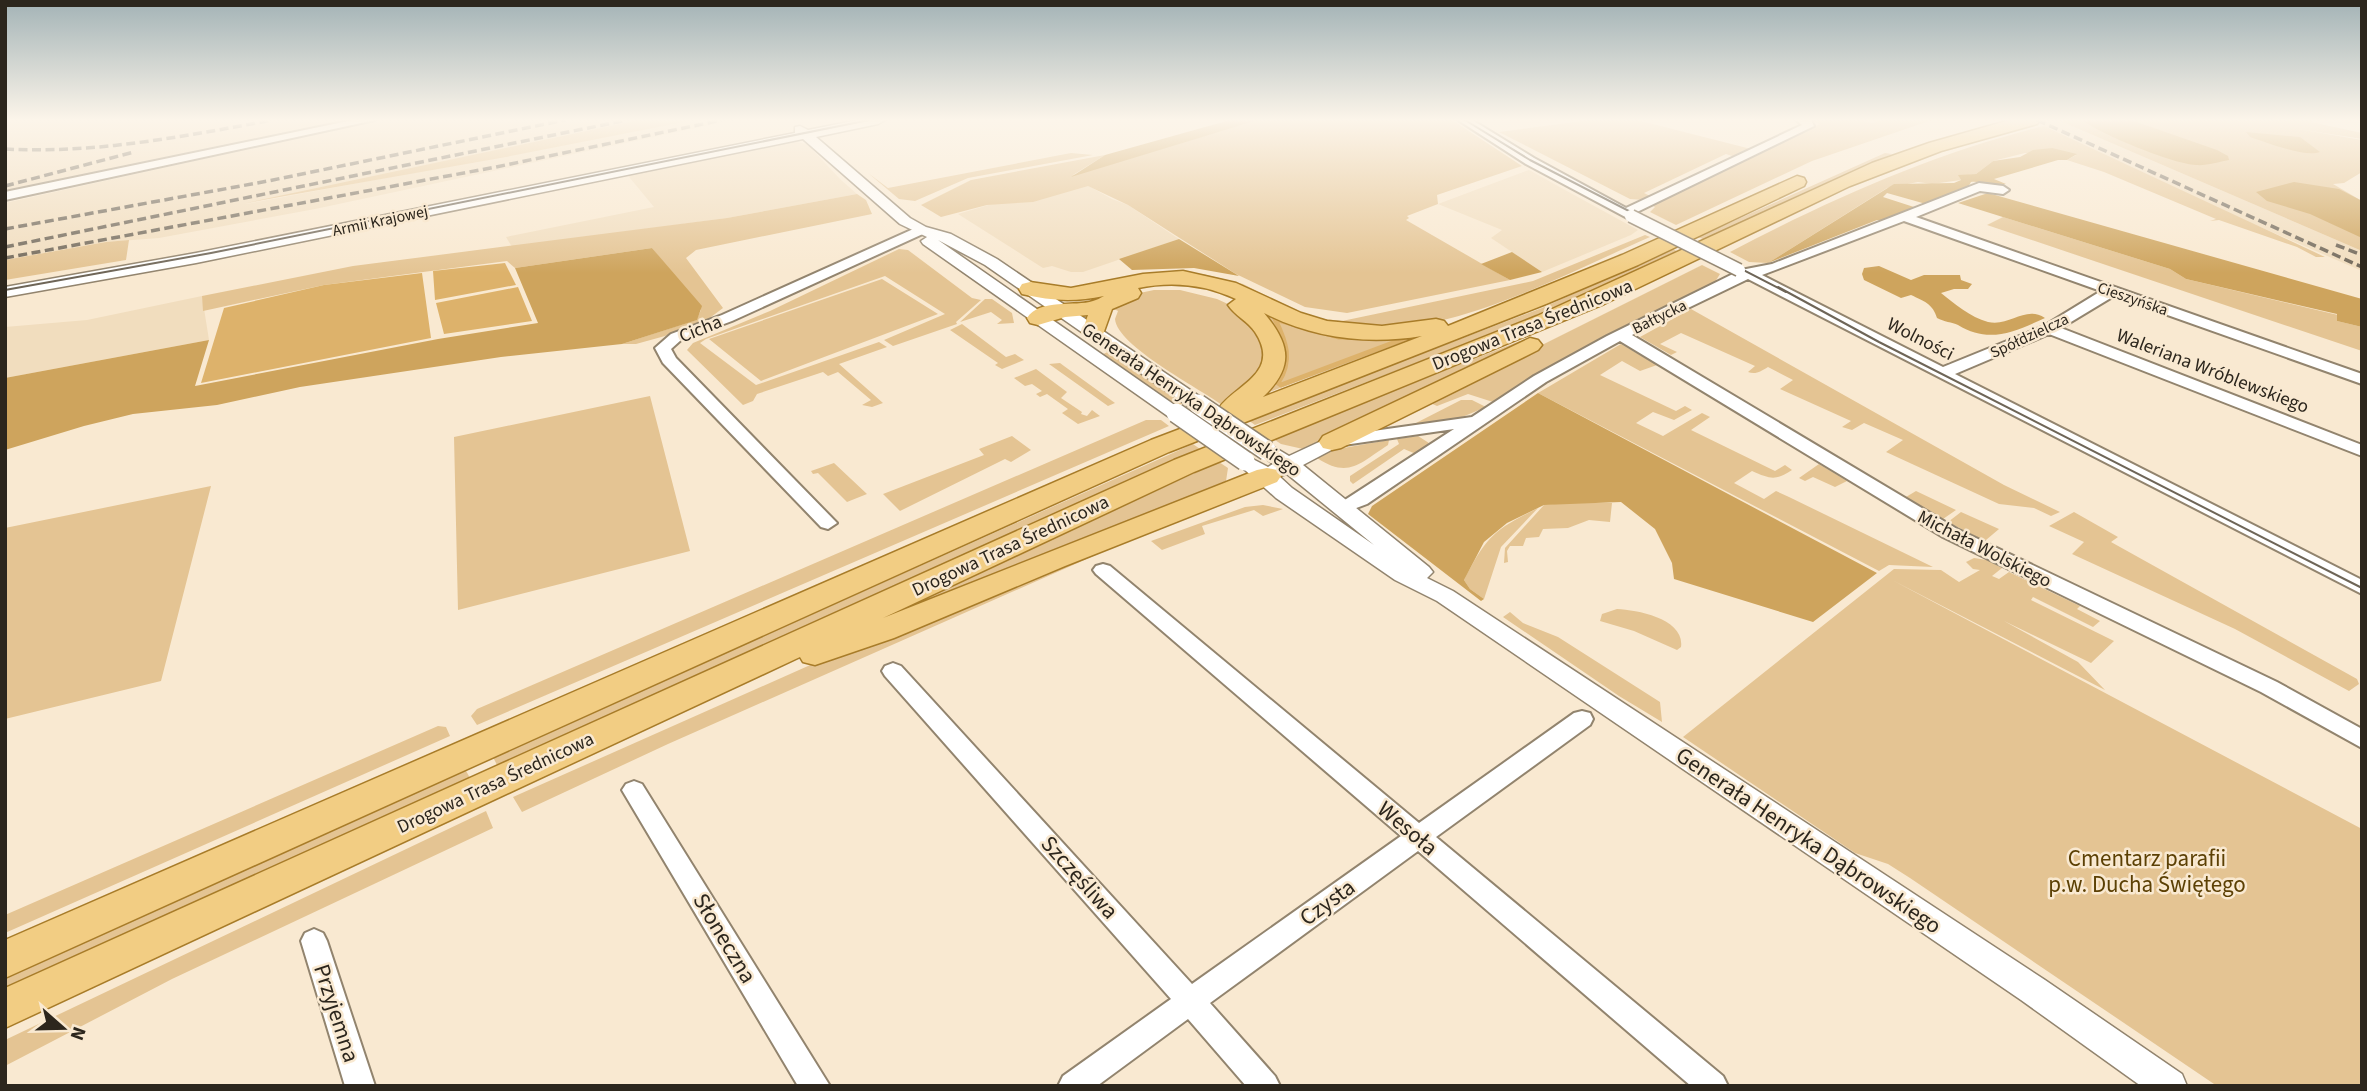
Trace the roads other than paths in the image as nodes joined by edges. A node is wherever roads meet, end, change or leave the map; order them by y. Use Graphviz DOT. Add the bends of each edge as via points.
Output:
graph roads {
  1 [pos="125,171"];
  2 [pos="609,171"];
  3 [pos="846,171"];
  4 [pos="1547,171"];
  5 [pos="1716,171"];
  6 [pos="1821,171"];
  7 [pos="1871,171"];
  8 [pos="2003,190"];
  9 [pos="5,196"];
  10 [pos="1628,214"];
  11 [pos="1905,217"];
  12 [pos="920,230"];
  13 [pos="1678,263"];
  14 [pos="1744,272"];
  15 [pos="14,287"];
  16 [pos="1030,289"];
  17 [pos="2112,291"];
  18 [pos="1538,299"];
  19 [pos="1094,300"];
  20 [pos="1062,310"];
  21 [pos="1038,318"];
  22 [pos="2049,329"];
  23 [pos="1094,332"];
  24 [pos="1620,335"];
  25 [pos="1942,373"];
  26 [pos="2362,379"];
  27 [pos="1476,422"];
  28 [pos="1418,430"];
  29 [pos="1332,442"];
  30 [pos="1160,446"];
  31 [pos="1437,448"];
  32 [pos="2362,451"];
  33 [pos="1267,464"];
  34 [pos="1343,507"];
  35 [pos="828,523"];
  36 [pos="1103,570"];
  37 [pos="2362,588"];
  38 [pos="1445,596"];
  39 [pos="893,671"];
  40 [pos="636,716"];
  41 [pos="1582,719"];
  42 [pos="2362,740"];
  43 [pos="635,790"];
  44 [pos="1417,836"];
  45 [pos="314,941"];
  46 [pos="5,960"];
  47 [pos="84,972"];
  48 [pos="1191,1001"];
  49 [pos="5,1009"];
  50 [pos="5,1017"];
  51 [pos="2154,1081"];
  52 [pos="360,1086"];
  53 [pos="815,1086"];
  54 [pos="1073,1086"];
  55 [pos="1265,1086"];
  56 [pos="1713,1086"];
  1 -- 9 [label="street"];
  2 -- 15 [label="street, Armii Krajowej"];
  3 -- 12 [label="street, Generała Henryka Dąbrowskiego"];
  4 -- 10 [label="street, Wolności"];
  5 -- 10 [label="street"];
  6 -- 18 [label="main road, Drogowa Trasa Średnicowa"];
  7 -- 13 [label="main road, Drogowa Trasa Średnicowa"];
  8 -- 11 [label="street, Bałtycka" via="1979,187"];
  10 -- 14 [label="street, Wolności, bridge"];
  11 -- 14 [label="street, Bałtycka" via="1777,267"];
  11 -- 17 [label="street, Cieszyńska"];
  12 -- 16 [label="street, Generała Henryka Dąbrowskiego" via="965,247"];
  12 -- 21 [label="street, Generała Henryka Dąbrowskiego" via="931,244"];
  12 -- 35 [label="street, Cicha" via="676,337 663,348 669,360"];
  13 -- 29 [label="main road" via="1501,361"];
  13 -- 40 [label="main road, Drogowa Trasa Średnicowa" via="1528,329 1184,466"];
  14 -- 24 [label="street, Bałtycka"];
  14 -- 25 [label="street, Wolności"];
  16 -- 19 [label="main road"];
  16 -- 20 [label="street, Generała Henryka Dąbrowskiego"];
  17 -- 22 [label="street, Spółdzielcza"];
  17 -- 26 [label="street, Cieszyńska"];
  18 -- 19 [label="main road" via="1428,328 1372,332 1295,320 1238,289 1203,280 1150,278"];
  18 -- 30 [label="main road, Drogowa Trasa Średnicowa"];
  19 -- 20 [label="main road" via="1073,311"];
  19 -- 23 [label="main road"];
  19 -- 30 [label="main road" via="1147,288 1202,290 1239,305 1261,321 1273,339 1271,369 1253,393"];
  20 -- 21 [label="main road"];
  20 -- 23 [label="street, Generała Henryka Dąbrowskiego"];
  21 -- 33 [label="street, Generała Henryka Dąbrowskiego, bridge" via="1176,414"];
  22 -- 25 [label="street, Spółdzielcza"];
  22 -- 32 [label="street, Waleriana Wróblewskiego"];
  23 -- 33 [label="street, Generała Henryka Dąbrowskiego, bridge" via="1198,404"];
  24 -- 27 [label="street, Bałtycka"];
  24 -- 42 [label="street, Michała Wolskiego" via="1950,533 2269,687"];
  25 -- 37 [label="street, Wolności"];
  27 -- 28 [label="street"];
  27 -- 31 [label="street, Bałtycka"];
  28 -- 29 [label="street"];
  28 -- 31 [label="street" via="1432,436"];
  29 -- 33 [label="street"];
  30 -- 46 [label="main road, Drogowa Trasa Średnicowa"];
  31 -- 34 [label="street, Bałtycka"];
  33 -- 34 [label="street, Generała Henryka Dąbrowskiego" via="1311,480"];
  33 -- 38 [label="street, Generała Henryka Dąbrowskiego" via="1284,492 1403,575"];
  33 -- 40 [label="main road" via="883,630"];
  34 -- 38 [label="street, Generała Henryka Dąbrowskiego"];
  36 -- 44 [label="street, Wesoła"];
  38 -- 51 [label="street, Generała Henryka Dąbrowskiego" via="2033,990"];
  39 -- 48 [label="street, Szczęśliwa"];
  40 -- 47 [label="main road, Drogowa Trasa Średnicowa"];
  41 -- 44 [label="street, Czysta"];
  43 -- 53 [label="street, Słoneczna"];
  44 -- 48 [label="street, Czysta"];
  44 -- 56 [label="street, Wesoła"];
  45 -- 52 [label="street, Przyjemna"];
  47 -- 49 [label="main road, Drogowa Trasa Średnicowa"];
  47 -- 50 [label="main road"];
  48 -- 54 [label="street, Czysta"];
  48 -- 55 [label="street, Szczęśliwa"];
}
